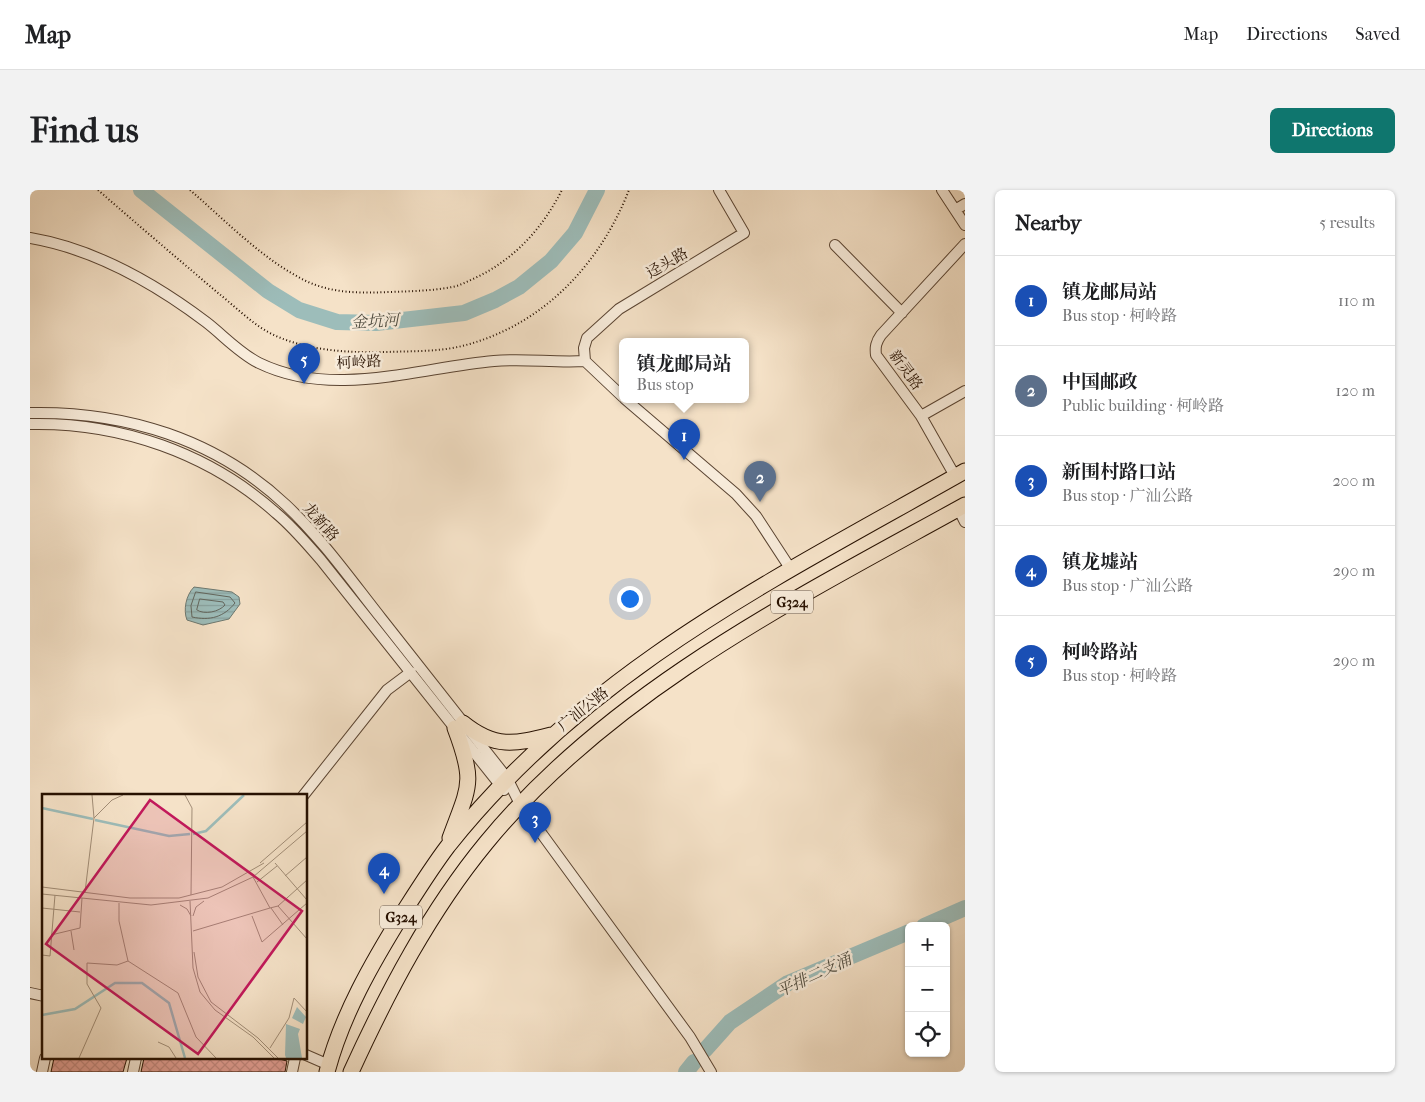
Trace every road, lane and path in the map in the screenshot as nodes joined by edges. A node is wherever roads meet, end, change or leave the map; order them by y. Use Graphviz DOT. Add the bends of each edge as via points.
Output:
graph roads {
  1 [pos="98,190"];
  2 [pos="190,190"];
  3 [pos="562,190"];
  4 [pos="629,190"];
  5 [pos="719,190"];
  6 [pos="942,190"];
  7 [pos="965,204"];
  8 [pos="955,210"];
  9 [pos="965,225"];
  10 [pos="30,238"];
  11 [pos="965,244"];
  12 [pos="835,245"];
  13 [pos="902,313"];
  14 [pos="585,361"];
  15 [pos="965,391"];
  16 [pos="619,393"];
  17 [pos="630,403"];
  18 [pos="30,413"];
  19 [pos="921,416"];
  20 [pos="30,424"];
  21 [pos="960,473"];
  22 [pos="963,512"];
  23 [pos="790,568"];
  24 [pos="411,672"];
  25 [pos="609,688"];
  26 [pos="624,710"];
  27 [pos="459,726"];
  28 [pos="553,734"];
  29 [pos="504,782"];
  30 [pos="305,794"];
  31 [pos="520,804"];
  32 [pos="447,847"];
  33 [pos="414,897"];
  34 [pos="436,912"];
  35 [pos="376,1021"];
  36 [pos="308,1057"];
  37 [pos="326,1070"];
  38 [pos="351,1072"];
  39 [pos="361,1072"];
  40 [pos="711,1072"];
  1 -- 4 [label="path" via="217,292 274,336 329,350 365,352 430,350 465,345 496,334 532,315 560,296 597,252"];
  2 -- 3 [label="path" via="292,274 323,288 354,294 454,287 480,275 520,250 552,210"];
  5 -- 14 [label="street, 迳头路" via="744,233 619,309 587,338"];
  6 -- 8 [label="street"];
  7 -- 8 [label="street"];
  8 -- 9 [label="street"];
  10 -- 14 [label="street, 柯岭路" via="91,253 153,286 258,363 289,375 356,380 494,361"];
  11 -- 13 [label="street, 新灵路"];
  12 -- 13 [label="street"];
  13 -- 19 [label="street, 新灵路" via="881,335 875,350"];
  14 -- 16 [label="street"];
  15 -- 19 [label="street"];
  17 -- 23 [label="street" via="736,494 756,516"];
  18 -- 27 [label="street, 龙新路" via="90,415 144,426 205,447 250,474 287,506 319,541"];
  19 -- 21 [label="street, 新灵路"];
  20 -- 24 [label="street, 龙新路" via="83,427 132,435 176,450 226,476 276,512 296,532"];
  21 -- 23 [label="highway, 广汕公路 / G324"];
  22 -- 26 [label="highway, 广汕公路 / G324" via="762,619"];
  23 -- 25 [label="highway, 广汕公路 / G324" via="673,641"];
  24 -- 27 [label="street, 龙新路"];
  24 -- 30 [label="street" via="387,690"];
  25 -- 26 [label="highway"];
  25 -- 28 [label="highway, 广汕公路 / G324"];
  26 -- 31 [label="highway, 广汕公路 / G324"];
  27 -- 28 [label="highway" via="512,744"];
  27 -- 29 [label="street, 龙新路"];
  27 -- 32 [label="highway" via="469,787"];
  28 -- 29 [label="highway, 广汕公路 / G324"];
  29 -- 31 [label="street, 龙新路"];
  29 -- 32 [label="highway, 广汕公路 / G324"];
  31 -- 34 [label="highway, 广汕公路 / G324" via="486,843"];
  31 -- 40 [label="street, 龙新路" via="690,1037"];
  32 -- 33 [label="highway, 广汕公路 / G324"];
  33 -- 34 [label="highway"];
  33 -- 37 [label="highway, 广汕公路 / G324" via="361,986"];
  34 -- 35 [label="highway, 广汕公路 / G324"];
  35 -- 38 [label="highway, 广汕公路 / G324"];
  35 -- 39 [label="highway"];
  36 -- 37 [label="street"];
}
